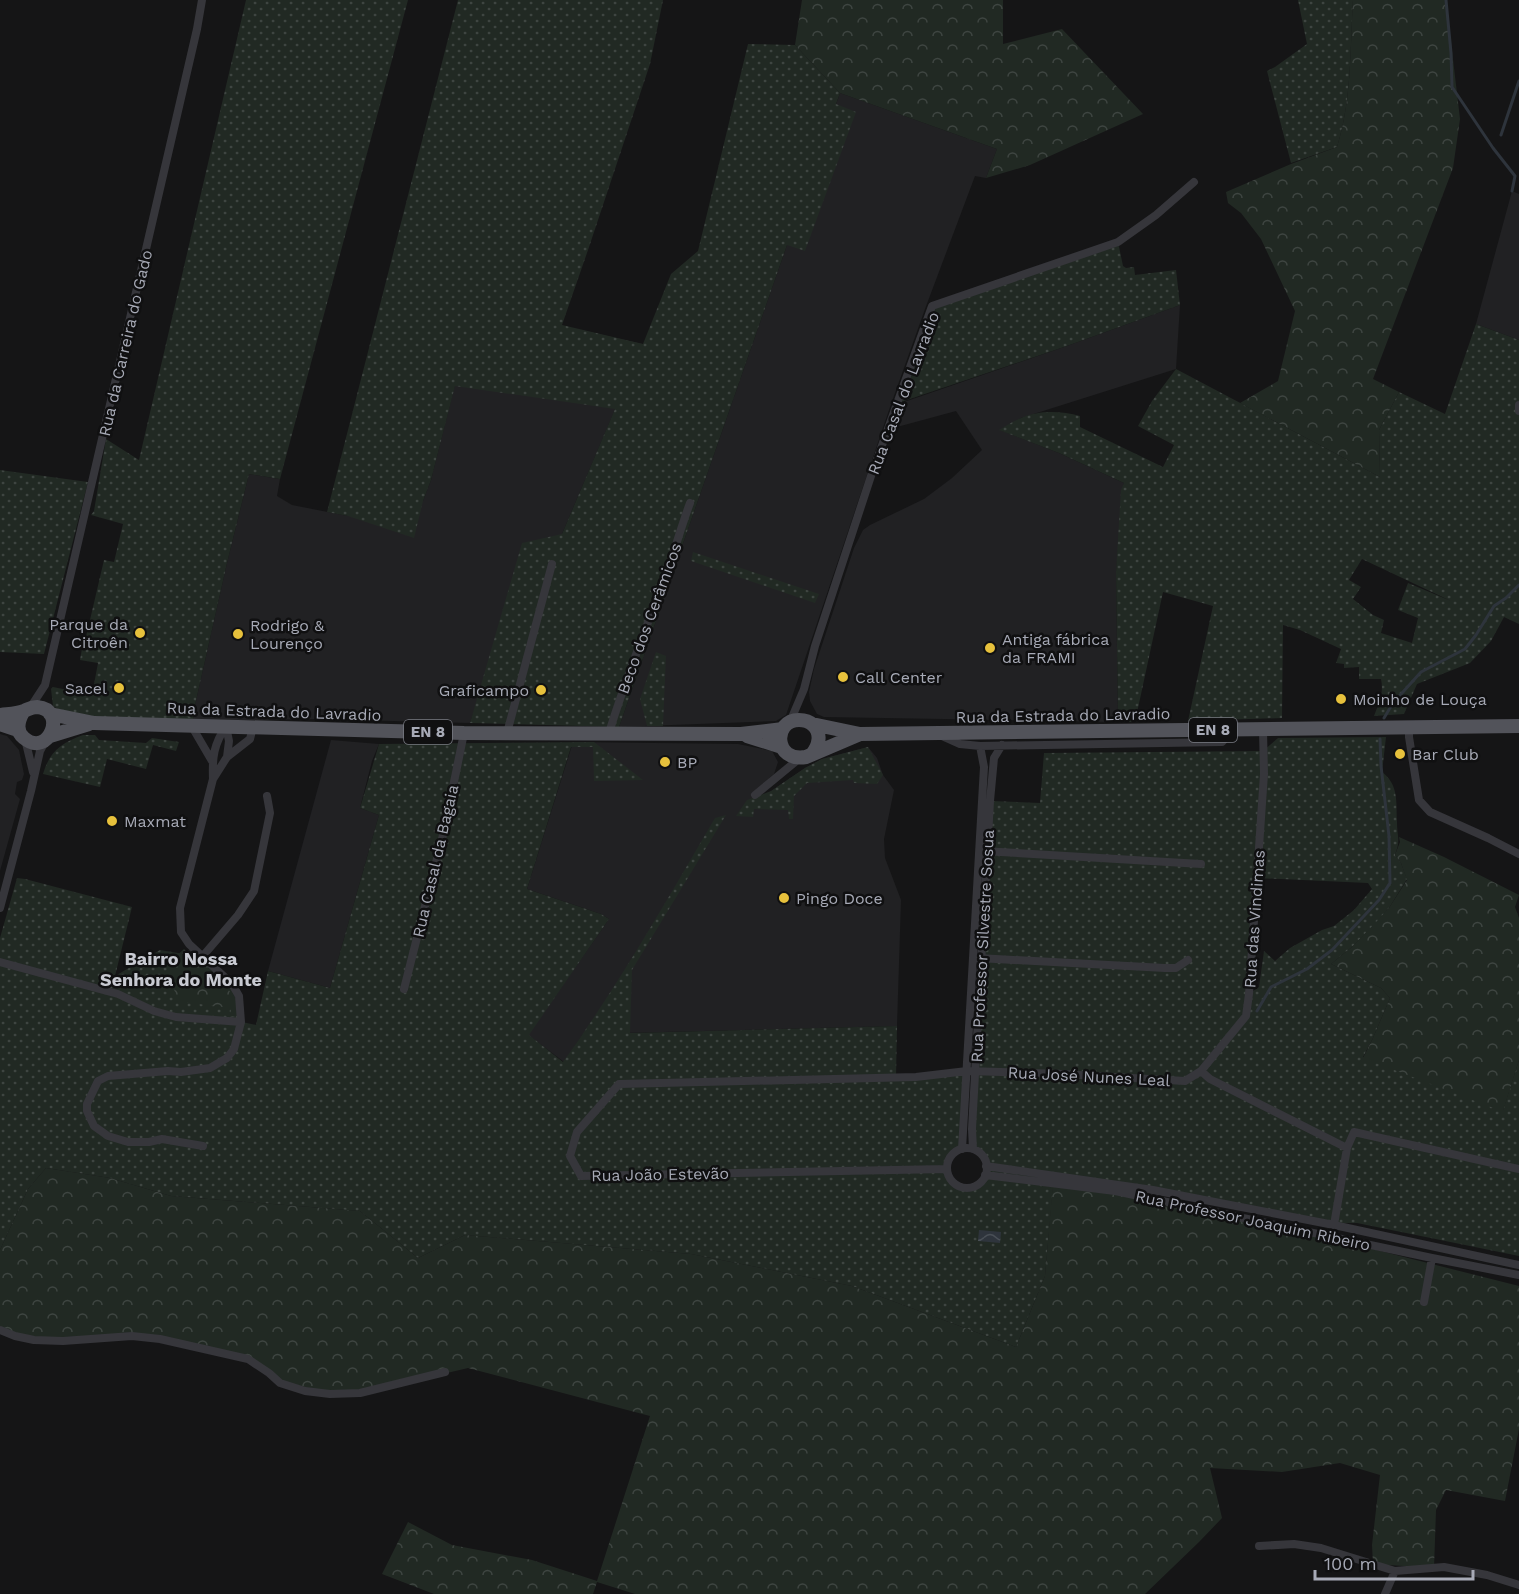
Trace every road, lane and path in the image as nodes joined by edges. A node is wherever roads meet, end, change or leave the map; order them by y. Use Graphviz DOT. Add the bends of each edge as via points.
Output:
graph roads {
  1 [pos="202,0"];
  2 [pos="1194,182"];
  3 [pos="1519,405"];
  4 [pos="1519,411"];
  5 [pos="690,503"];
  6 [pos="552,564"];
  7 [pos="45,685"];
  8 [pos="801,696"];
  9 [pos="26,710"];
  10 [pos="49,713"];
  11 [pos="0,715"];
  12 [pos="94,723"];
  13 [pos="809,723"];
  14 [pos="0,724"];
  15 [pos="190,724"];
  16 [pos="787,725"];
  17 [pos="226,726"];
  18 [pos="1519,726"];
  19 [pos="253,727"];
  20 [pos="1410,728"];
  21 [pos="1263,729"];
  22 [pos="1233,730"];
  23 [pos="465,733"];
  24 [pos="507,733"];
  25 [pos="934,733"];
  26 [pos="22,734"];
  27 [pos="609,734"];
  28 [pos="741,734"];
  29 [pos="860,734"];
  30 [pos="48,738"];
  31 [pos="1002,745"];
  32 [pos="980,746"];
  33 [pos="783,749"];
  34 [pos="806,756"];
  35 [pos="227,757"];
  36 [pos="212,761"];
  37 [pos="780,774"];
  38 [pos="34,776"];
  39 [pos="213,779"];
  40 [pos="755,795"];
  41 [pos="267,796"];
  42 [pos="983,851"];
  43 [pos="1519,854"];
  44 [pos="1201,864"];
  45 [pos="0,908"];
  46 [pos="202,957"];
  47 [pos="978,958"];
  48 [pos="1188,960"];
  49 [pos="0,962"];
  50 [pos="404,989"];
  51 [pos="242,1022"];
  52 [pos="971,1071"];
  53 [pos="1201,1071"];
  54 [pos="203,1146"];
  55 [pos="1347,1148"];
  56 [pos="962,1149"];
  57 [pos="973,1149"];
  58 [pos="947,1169"];
  59 [pos="1519,1169"];
  60 [pos="986,1170"];
  61 [pos="1334,1226"];
  62 [pos="1432,1258"];
  63 [pos="1519,1264"];
  64 [pos="1519,1275"];
  65 [pos="1424,1302"];
  66 [pos="0,1330"];
  67 [pos="446,1372"];
  68 [pos="1259,1546"];
  69 [pos="1395,1571"];
  70 [pos="1519,1585"];
  71 [pos="1385,1594"];
  1 -- 7 [label="street, Rua da Carreira do Gado"];
  2 -- 8 [label="street, Rua Casal do Lavradio" via="1118,242 932,306 871,476"];
  3 -- 4 [label="street"];
  5 -- 27 [label="street, Beco dos Cerâmicos"];
  6 -- 24 [label="street"];
  7 -- 9 [label="street"];
  7 -- 10 [label="street"];
  8 -- 13 [label="street"];
  8 -- 16 [label="street, Rua Casal do Lavradio"];
  9 -- 10 [label="main road, EN 8" via="40,707"];
  9 -- 11 [label="main road, EN 8"];
  9 -- 26 [label="main road" via="19,719"];
  10 -- 12 [label="main road, Rua da Estrada do Lavradio / EN 8"];
  10 -- 30 [label="main road" via="53,725"];
  12 -- 15 [label="main road, Rua da Estrada do Lavradio / EN 8"];
  12 -- 30 [label="main road, Rua da Estrada do Lavradio / EN 8"];
  13 -- 16 [label="main road, EN 8" via="795,720"];
  13 -- 29 [label="main road, Rua da Estrada do Lavradio / EN 8"];
  13 -- 34 [label="main road" via="819,740"];
  14 -- 26 [label="main road, EN 8"];
  15 -- 17 [label="main road, Rua da Estrada do Lavradio / EN 8"];
  15 -- 36 [label="street"];
  16 -- 28 [label="main road, Rua da Estrada do Lavradio / EN 8"];
  16 -- 33 [label="main road" via="780,741"];
  17 -- 19 [label="main road, Rua da Estrada do Lavradio / EN 8"];
  17 -- 35 [label="street"];
  17 -- 36 [label="street"];
  18 -- 20 [label="main road, Rua da Estrada do Lavradio / EN 8"];
  19 -- 23 [label="main road, Rua da Estrada do Lavradio / EN 8"];
  19 -- 35 [label="street" via="250,739"];
  20 -- 21 [label="main road, Rua da Estrada do Lavradio / EN 8"];
  20 -- 43 [label="street" via="1419,800 1430,812"];
  21 -- 22 [label="main road, Rua da Estrada do Lavradio / EN 8"];
  21 -- 53 [label="street, Rua das Vindimas" via="1262,808 1246,1016"];
  22 -- 25 [label="main road, Rua da Estrada do Lavradio / EN 8"];
  22 -- 31 [label="street" via="1222,742"];
  23 -- 24 [label="main road, Rua da Estrada do Lavradio / EN 8"];
  23 -- 50 [label="street, Rua Casal da Bagaia"];
  24 -- 27 [label="main road, Rua da Estrada do Lavradio / EN 8"];
  25 -- 29 [label="main road, Rua da Estrada do Lavradio / EN 8"];
  25 -- 32 [label="street" via="960,744"];
  26 -- 30 [label="main road, EN 8" via="35,743"];
  26 -- 38 [label="street"];
  27 -- 28 [label="main road, Rua da Estrada do Lavradio / EN 8"];
  28 -- 33 [label="main road, Rua da Estrada do Lavradio / EN 8"];
  29 -- 34 [label="main road, Rua da Estrada do Lavradio / EN 8"];
  30 -- 38 [label="street" via="40,750"];
  31 -- 32 [label="street"];
  31 -- 42 [label="street, Rua Professor Silvestre Sosua" via="994,758"];
  32 -- 42 [label="street, Rua Professor Silvestre Sosua" via="984,767"];
  33 -- 34 [label="main road, EN 8" via="789,755"];
  33 -- 37 [label="street"];
  34 -- 37 [label="street"];
  35 -- 39 [label="street"];
  36 -- 39 [label="street"];
  37 -- 40 [label="street"];
  38 -- 45 [label="street"];
  39 -- 46 [label="street" via="180,908 181,932"];
  41 -- 46 [label="street" via="270,813 254,891"];
  42 -- 44 [label="street"];
  42 -- 47 [label="street, Rua Professor Silvestre Sosua"];
  46 -- 51 [label="street" via="239,996"];
  47 -- 48 [label="street" via="1176,968"];
  47 -- 52 [label="street, Rua Professor Silvestre Sosua"];
  49 -- 51 [label="street" via="118,994 176,1017"];
  51 -- 54 [label="street" via="234,1049 210,1068 108,1076 98,1082 87,1104 94,1126 108,1136 128,1142 162,1139"];
  52 -- 53 [label="street, Rua José Nunes Leal" via="1185,1082"];
  52 -- 56 [label="street, Rua Professor Silvestre Sosua"];
  52 -- 57 [label="street, Rua Professor Silvestre Sosua"];
  52 -- 58 [label="street, Rua João Estevão" via="916,1077 619,1084 577,1132 570,1156 581,1176"];
  53 -- 55 [label="street"];
  55 -- 59 [label="street" via="1354,1132"];
  55 -- 61 [label="street"];
  56 -- 57 [label="street"];
  56 -- 58 [label="street" via="951,1156"];
  57 -- 60 [label="street" via="983,1158"];
  58 -- 60 [label="street" via="952,1181 963,1187 976,1185"];
  60 -- 61 [label="street, Rua Professor Joaquim Ribeiro" via="1153,1190"];
  60 -- 62 [label="street, Rua Professor Joaquim Ribeiro" via="1124,1193"];
  61 -- 63 [label="street, Rua Professor Joaquim Ribeiro"];
  62 -- 64 [label="street, Rua Professor Joaquim Ribeiro"];
  62 -- 65 [label="street"];
  66 -- 67 [label="street" via="34,1340 132,1336 182,1343 248,1359 280,1383 330,1394 360,1393"];
  68 -- 69 [label="street" via="1293,1544 1321,1548"];
  69 -- 70 [label="street" via="1444,1567"];
  69 -- 71 [label="street"];
}
